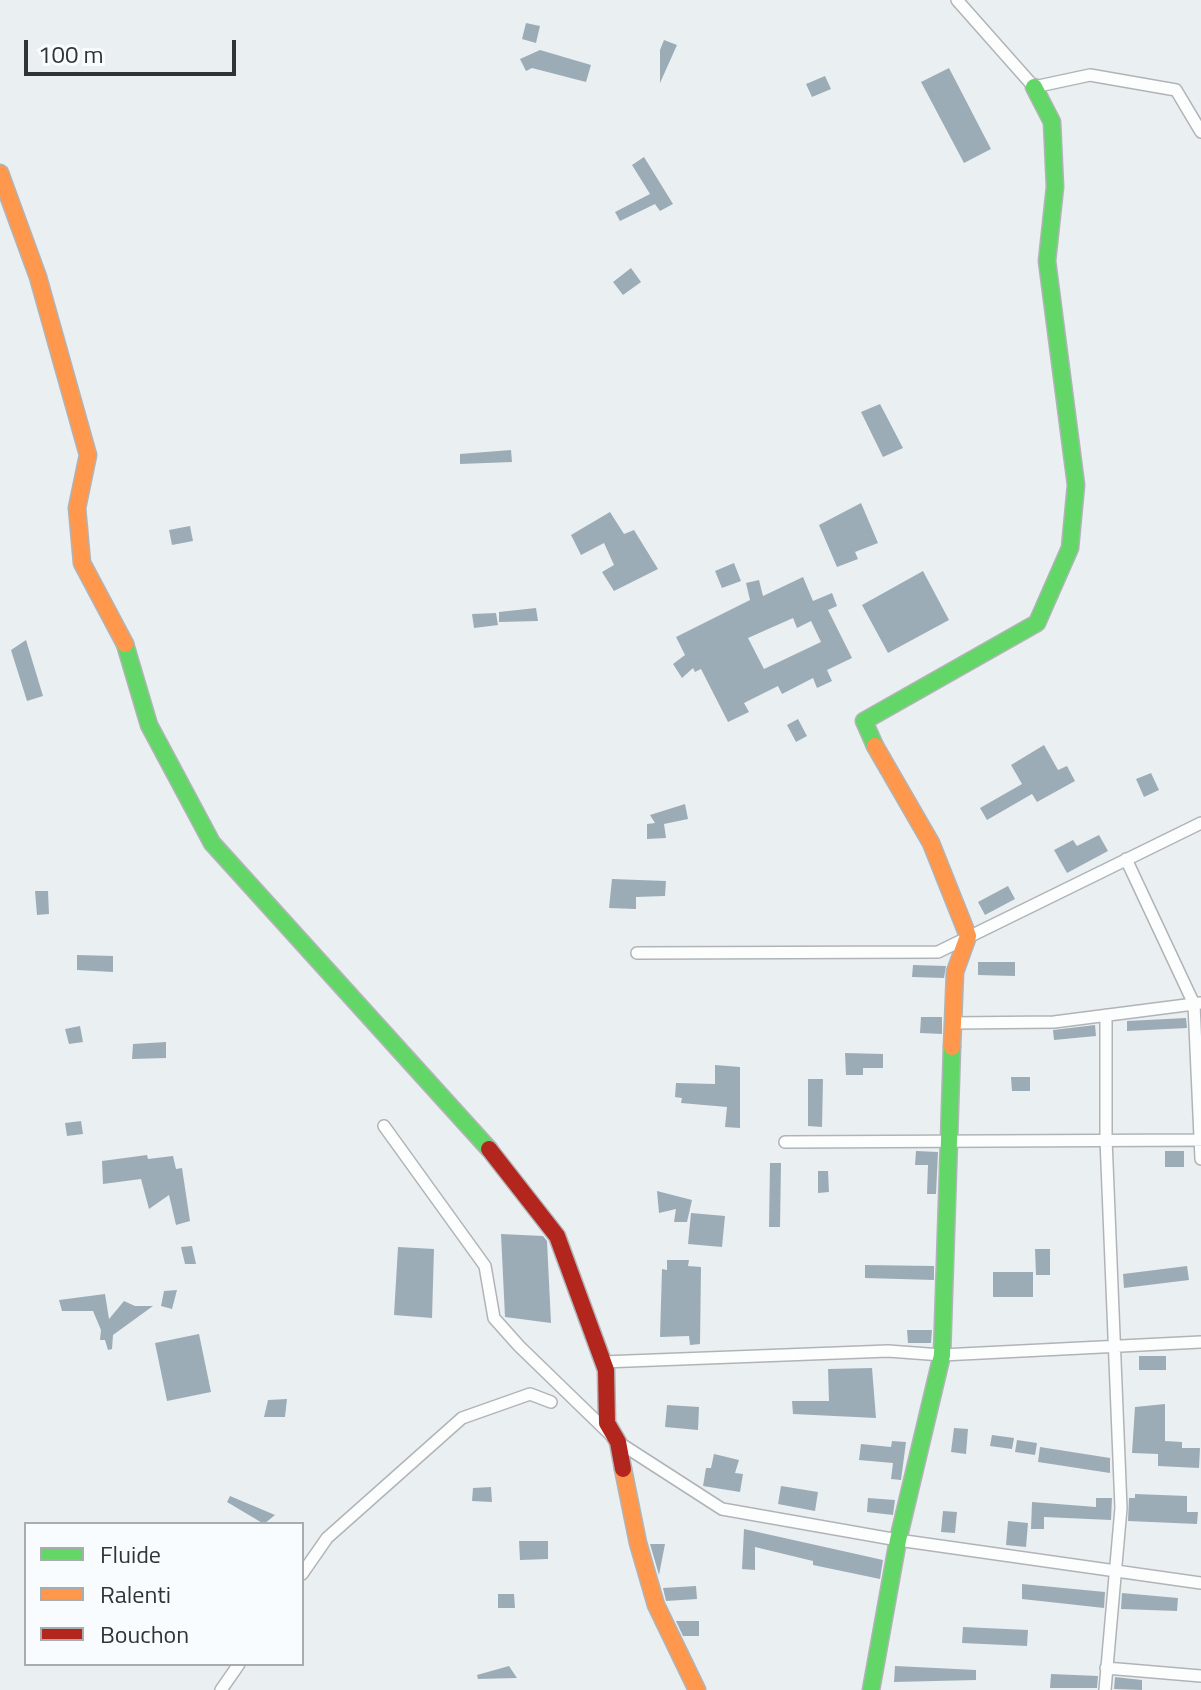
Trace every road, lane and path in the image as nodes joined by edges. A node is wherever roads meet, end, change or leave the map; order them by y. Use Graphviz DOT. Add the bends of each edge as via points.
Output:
graph roads {
  1 [pos="957,0"];
  2 [pos="1034,87"];
  3 [pos="1201,132"];
  4 [pos="0,173"];
  5 [pos="1201,823"];
  6 [pos="1126,859"];
  7 [pos="968,936"];
  8 [pos="637,953"];
  9 [pos="1198,1003"];
  10 [pos="1106,1015"];
  11 [pos="954,1023"];
  12 [pos="384,1126"];
  13 [pos="1106,1139"];
  14 [pos="951,1140"];
  15 [pos="1201,1140"];
  16 [pos="785,1142"];
  17 [pos="1201,1159"];
  18 [pos="1201,1342"];
  19 [pos="1113,1346"];
  20 [pos="942,1355"];
  21 [pos="603,1362"];
  22 [pos="551,1402"];
  23 [pos="618,1442"];
  24 [pos="898,1540"];
  25 [pos="304,1571"];
  26 [pos="1116,1571"];
  27 [pos="1201,1583"];
  28 [pos="238,1666"];
  29 [pos="1106,1668"];
  30 [pos="1201,1676"];
  31 [pos="221,1690"];
  32 [pos="697,1690"];
  33 [pos="871,1690"];
  34 [pos="1105,1690"];
  1 -- 2 [label="street"];
  2 -- 3 [label="street" via="1090,75 1176,90"];
  2 -- 7 [label="street" via="1052,122 1055,187 1047,261 1076,485 1070,548 1037,623 864,721 931,843"];
  4 -- 21 [label="street" via="38,277 88,455 77,508 82,563 121,632 149,725 212,843 506,1168 557,1236"];
  5 -- 6 [label="street"];
  6 -- 7 [label="street"];
  6 -- 9 [label="street"];
  7 -- 8 [label="street" via="938,952"];
  7 -- 11 [label="street" via="955,972"];
  9 -- 10 [label="street"];
  9 -- 15 [label="street"];
  10 -- 11 [label="street" via="1054,1022"];
  10 -- 13 [label="street"];
  11 -- 14 [label="street"];
  12 -- 23 [label="street" via="485,1266 494,1318"];
  13 -- 14 [label="street"];
  13 -- 15 [label="street"];
  13 -- 19 [label="street"];
  14 -- 16 [label="street"];
  14 -- 20 [label="street"];
  15 -- 17 [label="street"];
  18 -- 19 [label="street"];
  19 -- 20 [label="street"];
  19 -- 26 [label="street" via="1121,1508"];
  20 -- 21 [label="street" via="888,1351"];
  20 -- 24 [label="street"];
  21 -- 23 [label="street" via="607,1423"];
  22 -- 25 [label="street" via="530,1394 462,1418 327,1538"];
  23 -- 24 [label="street" via="722,1509"];
  23 -- 32 [label="street" via="656,1605"];
  24 -- 26 [label="street"];
  24 -- 33 [label="street"];
  26 -- 27 [label="street"];
  26 -- 29 [label="street"];
  28 -- 31 [label="street"];
  29 -- 30 [label="street"];
  29 -- 34 [label="street"];
}
